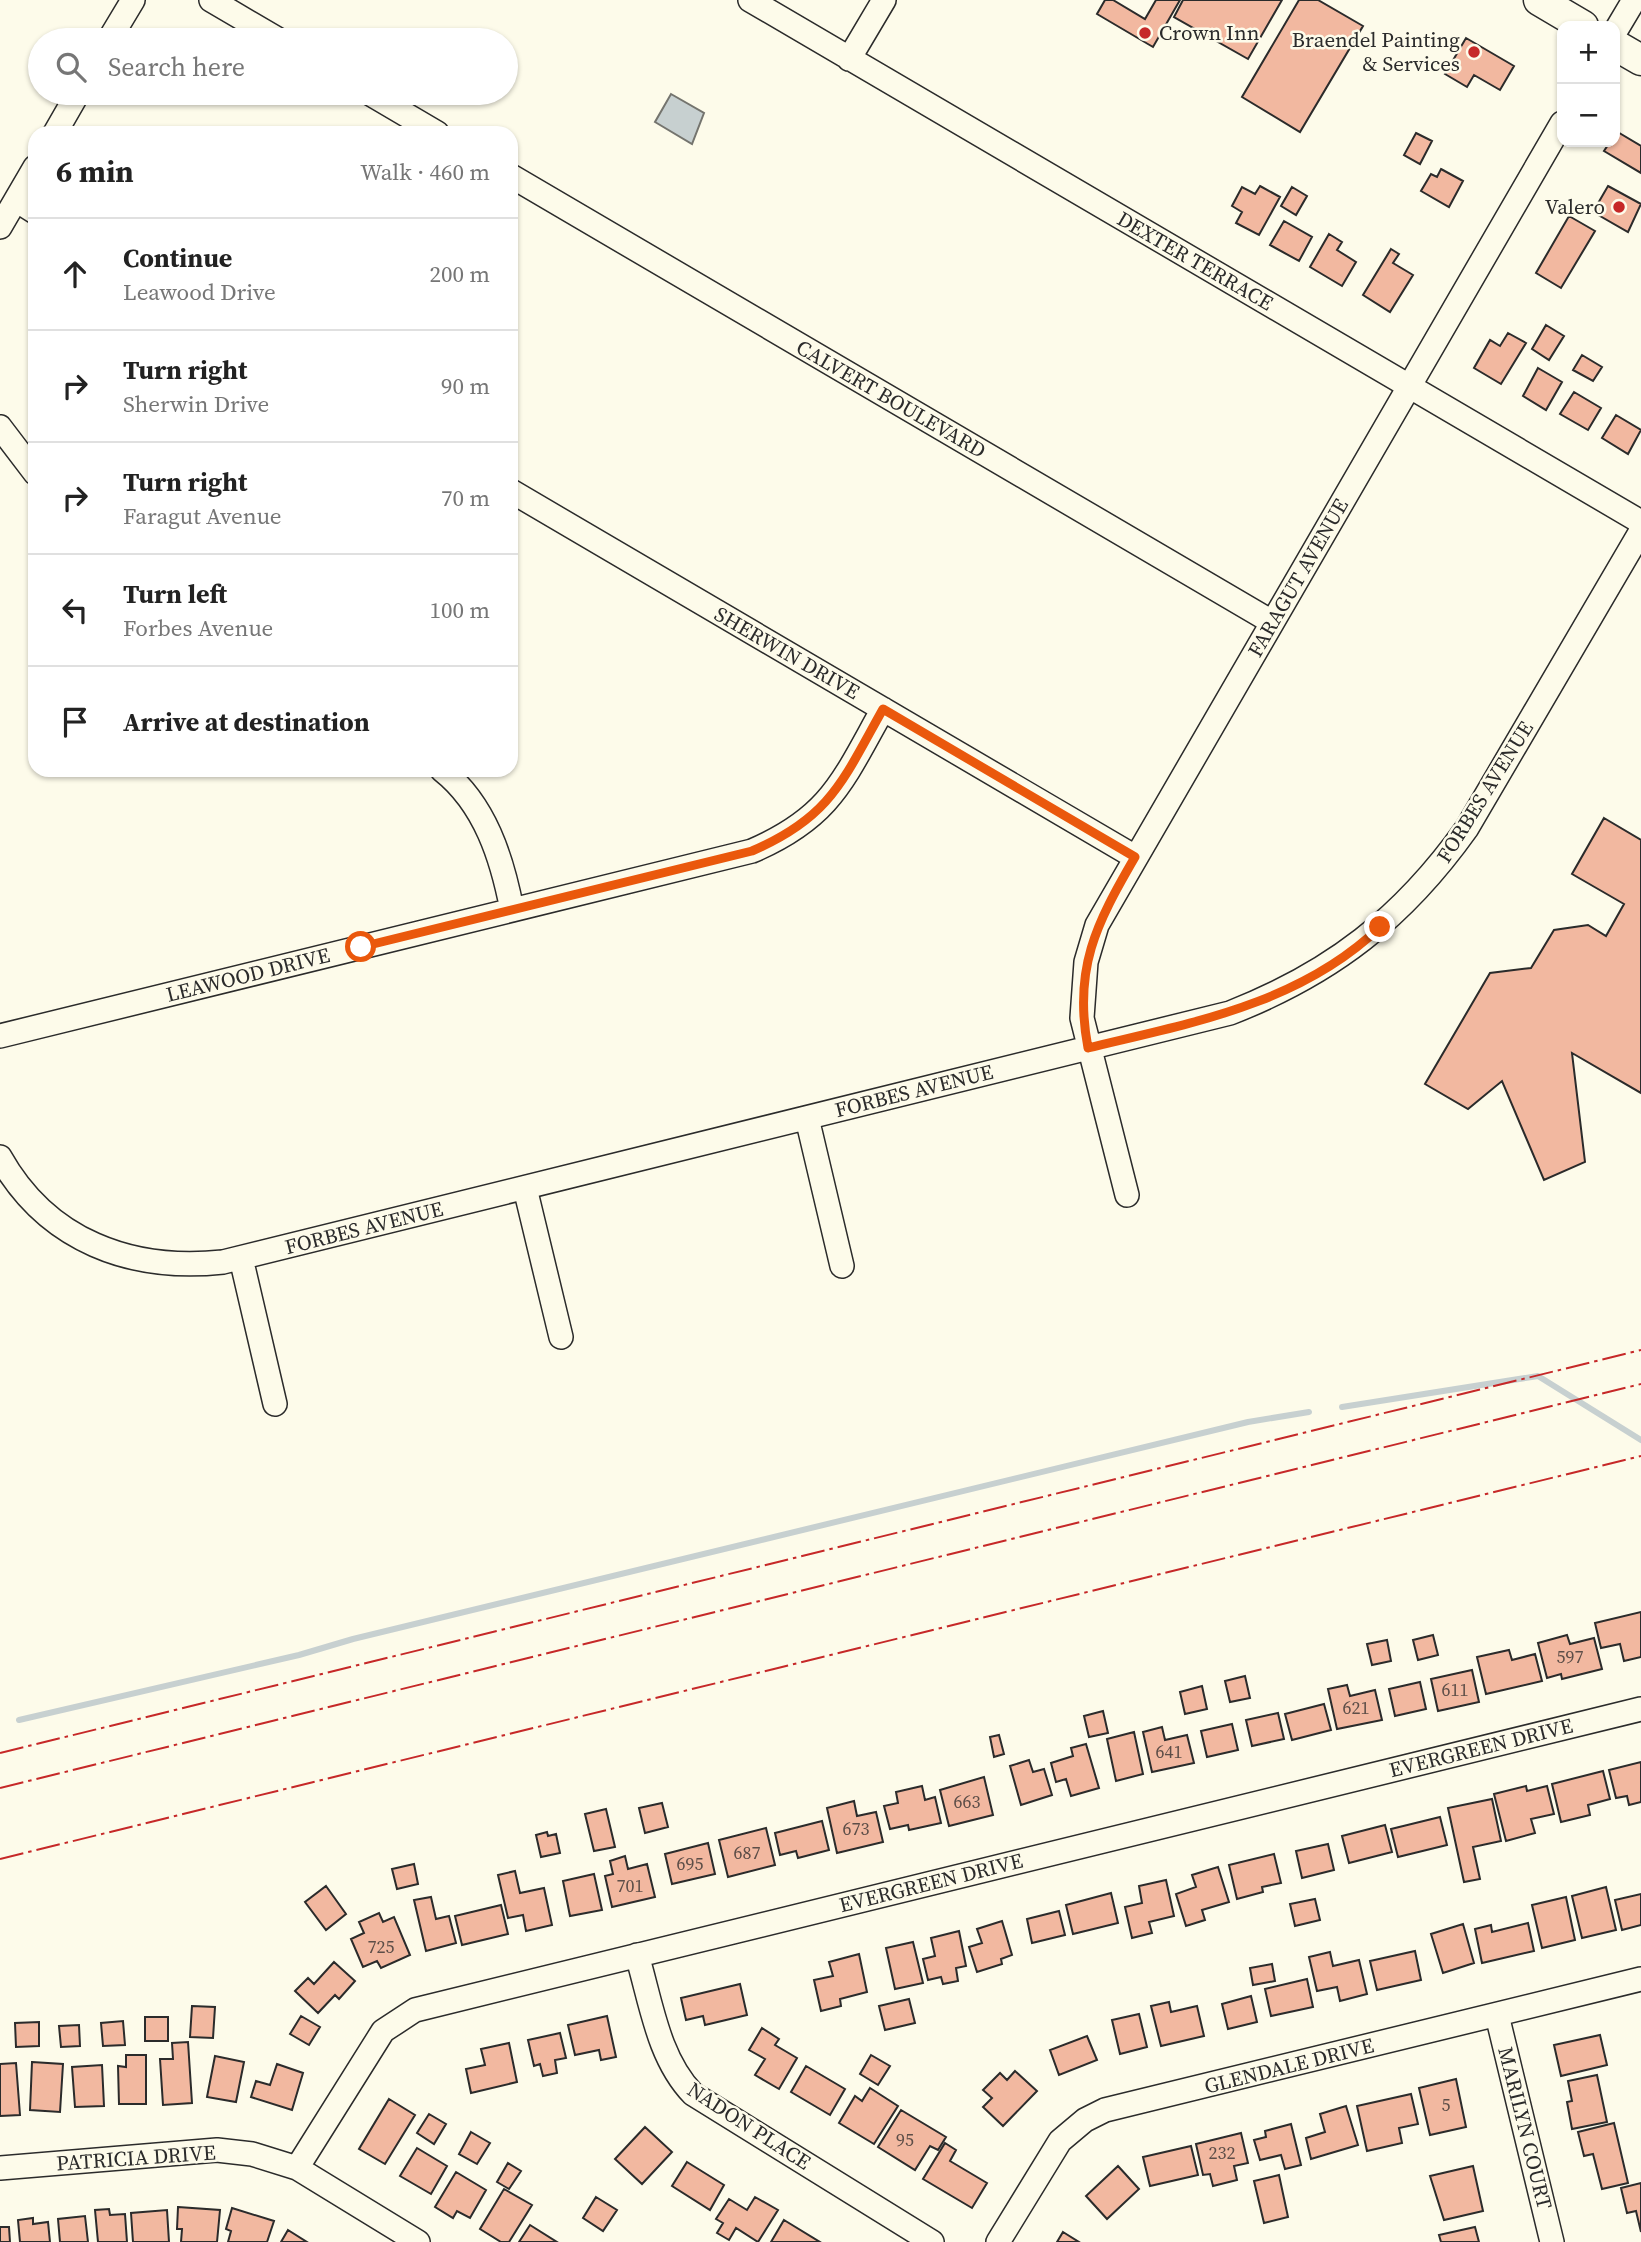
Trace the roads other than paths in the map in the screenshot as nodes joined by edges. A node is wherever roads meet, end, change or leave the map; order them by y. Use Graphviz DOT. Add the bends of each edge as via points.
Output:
graph roads {
  1 [pos="133,0"];
  2 [pos="211,0"];
  3 [pos="750,0"];
  4 [pos="884,0"];
  5 [pos="1539,0"];
  6 [pos="1634,0"];
  7 [pos="1575,21"];
  8 [pos="1620,24"];
  9 [pos="116,28"];
  10 [pos="259,28"];
  11 [pos="1620,48"];
  12 [pos="849,59"];
  13 [pos="1641,60"];
  14 [pos="71,105"];
  15 [pos="390,105"];
  16 [pos="59,126"];
  17 [pos="426,126"];
  18 [pos="1557,132"];
  19 [pos="518,180"];
  20 [pos="25,206"];
  21 [pos="0,227"];
  22 [pos="1409,386"];
  23 [pos="0,427"];
  24 [pos="28,464"];
  25 [pos="518,495"];
  26 [pos="1641,522"];
  27 [pos="1641,531"];
  28 [pos="1272,622"];
  29 [pos="883,709"];
  30 [pos="449,777"];
  31 [pos="1135,857"];
  32 [pos="512,910"];
  33 [pos="0,1036"];
  34 [pos="1088,1048"];
  35 [pos="807,1118"];
  36 [pos="0,1157"];
  37 [pos="525,1188"];
  38 [pos="1127,1195"];
  39 [pos="241,1258"];
  40 [pos="842,1266"];
  41 [pos="561,1336"];
  42 [pos="275,1404"];
  43 [pos="1641,1709"];
  44 [pos="637,1955"];
  45 [pos="1641,1979"];
  46 [pos="1497,2015"];
  47 [pos="0,2168"];
  48 [pos="297,2168"];
  49 [pos="418,2242"];
  50 [pos="932,2242"];
  51 [pos="998,2242"];
  52 [pos="1552,2242"];
  1 -- 9 [label="street"];
  2 -- 10 [label="street"];
  3 -- 12 [label="street, DEXTER TERRACE"];
  4 -- 12 [label="street"];
  5 -- 7 [label="main road"];
  6 -- 8 [label="street"];
  11 -- 13 [label="main road"];
  12 -- 22 [label="street, DEXTER TERRACE"];
  14 -- 16 [label="street"];
  15 -- 17 [label="street"];
  18 -- 22 [label="street, FARAGUT AVENUE"];
  19 -- 28 [label="street, CALVERT BOULEVARD"];
  20 -- 21 [label="street"];
  22 -- 26 [label="street, DEXTER TERRACE"];
  22 -- 28 [label="street, FARAGUT AVENUE"];
  23 -- 24 [label="street"];
  25 -- 29 [label="street, SHERWIN DRIVE"];
  27 -- 34 [label="street, FORBES AVENUE" via="1467,828 1416,893 1375,932 1278,994 1230,1013"];
  28 -- 31 [label="street, FARAGUT AVENUE"];
  29 -- 31 [label="street, SHERWIN DRIVE"];
  29 -- 32 [label="street, LEAWOOD DRIVE" via="822,807 804,825 779,839 752,851"];
  30 -- 32 [label="street" via="471,800 492,837"];
  31 -- 34 [label="street, FARAGUT AVENUE" via="1097,925 1086,962 1082,1018"];
  32 -- 33 [label="street, LEAWOOD DRIVE"];
  34 -- 35 [label="street, FORBES AVENUE"];
  34 -- 38 [label="street, FARAGUT AVENUE"];
  35 -- 37 [label="street, FORBES AVENUE"];
  35 -- 40 [label="street"];
  36 -- 39 [label="street, FORBES AVENUE" via="44,1213 93,1245 156,1264 187,1266"];
  37 -- 39 [label="street, FORBES AVENUE"];
  37 -- 41 [label="street"];
  39 -- 42 [label="street"];
  43 -- 44 [label="street, EVERGREEN DRIVE"];
  44 -- 48 [label="street, EVERGREEN DRIVE" via="415,2010 397,2020 369,2050"];
  44 -- 50 [label="street, NADON PLACE" via="667,2058 693,2094"];
  45 -- 46 [label="street, GLENDALE DRIVE"];
  46 -- 51 [label="street, GLENDALE DRIVE" via="1105,2110 1085,2119 1060,2141"];
  46 -- 52 [label="street, MARILYN COURT"];
  47 -- 48 [label="street, PATRICIA DRIVE" via="217,2150 252,2154"];
  48 -- 49 [label="street, PATRICIA DRIVE"];
}
